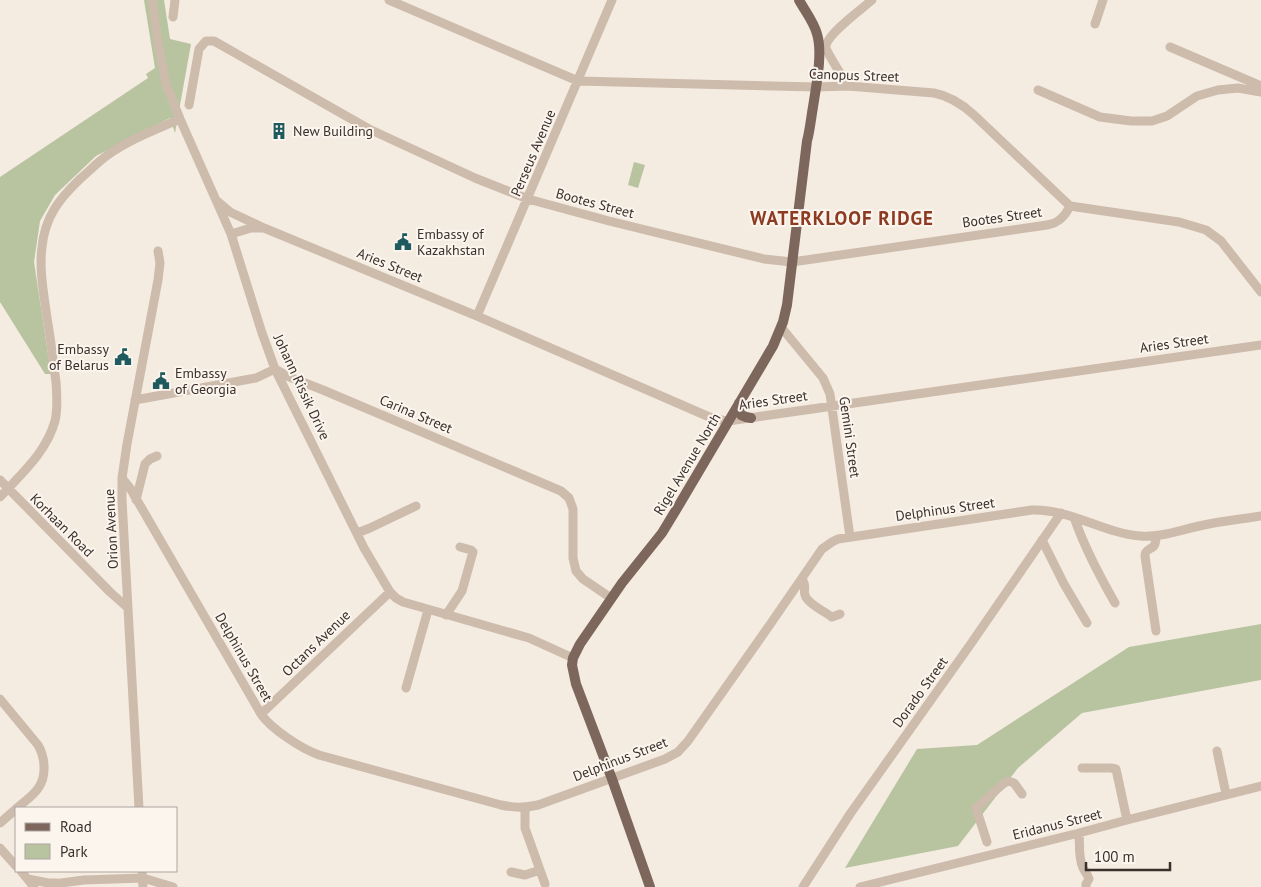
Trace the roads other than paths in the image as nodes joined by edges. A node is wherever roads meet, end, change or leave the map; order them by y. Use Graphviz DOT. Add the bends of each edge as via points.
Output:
graph roads {
  1 [pos="152,0"];
  2 [pos="175,0"];
  3 [pos="389,0"];
  4 [pos="612,0"];
  5 [pos="794,0"];
  6 [pos="799,0"];
  7 [pos="872,0"];
  8 [pos="1103,0"];
  9 [pos="173,17"];
  10 [pos="1095,24"];
  11 [pos="1170,47"];
  12 [pos="578,81"];
  13 [pos="848,86"];
  14 [pos="1261,86"];
  15 [pos="813,87"];
  16 [pos="1038,90"];
  17 [pos="1261,92"];
  18 [pos="188,105"];
  19 [pos="180,119"];
  20 [pos="217,200"];
  21 [pos="528,200"];
  22 [pos="1070,206"];
  23 [pos="264,228"];
  24 [pos="231,234"];
  25 [pos="158,251"];
  26 [pos="792,262"];
  27 [pos="1261,292"];
  28 [pos="478,316"];
  29 [pos="782,327"];
  30 [pos="1261,345"];
  31 [pos="275,368"];
  32 [pos="135,400"];
  33 [pos="739,403"];
  34 [pos="832,406"];
  35 [pos="751,418"];
  36 [pos="728,421"];
  37 [pos="157,456"];
  38 [pos="122,478"];
  39 [pos="0,480"];
  40 [pos="8,489"];
  41 [pos="0,497"];
  42 [pos="136,500"];
  43 [pos="416,506"];
  44 [pos="1061,513"];
  45 [pos="1261,516"];
  46 [pos="1074,517"];
  47 [pos="356,533"];
  48 [pos="1156,536"];
  49 [pos="850,537"];
  50 [pos="1042,540"];
  51 [pos="460,547"];
  52 [pos="802,579"];
  53 [pos="390,592"];
  54 [pos="611,598"];
  55 [pos="1115,603"];
  56 [pos="128,608"];
  57 [pos="428,610"];
  58 [pos="446,614"];
  59 [pos="840,614"];
  60 [pos="1087,623"];
  61 [pos="1156,631"];
  62 [pos="573,658"];
  63 [pos="406,688"];
  64 [pos="0,699"];
  65 [pos="261,714"];
  66 [pos="1217,751"];
  67 [pos="1082,768"];
  68 [pos="612,779"];
  69 [pos="1261,786"];
  70 [pos="1022,794"];
  71 [pos="1226,794"];
  72 [pos="17,807"];
  73 [pos="139,807"];
  74 [pos="525,808"];
  75 [pos="15,809"];
  76 [pos="1127,820"];
  77 [pos="0,823"];
  78 [pos="1079,833"];
  79 [pos="0,848"];
  80 [pos="989,848"];
  81 [pos="15,865"];
  82 [pos="540,870"];
  83 [pos="511,872"];
  84 [pos="25,878"];
  85 [pos="143,879"];
  86 [pos="545,884"];
  87 [pos="64,885"];
  88 [pos="34,887"];
  89 [pos="51,887"];
  90 [pos="173,887"];
  91 [pos="650,887"];
  92 [pos="803,887"];
  93 [pos="860,887"];
  94 [pos="1086,887"];
  1 -- 19 [label="street, Johann Rissik Drive" via="166,84"];
  2 -- 9 [label="street"];
  3 -- 12 [label="street, Canopus Street"];
  4 -- 12 [label="street, Perseus Avenue"];
  5 -- 15 [label="main road, Rigel Avenue North" via="806,20 813,43"];
  6 -- 15 [label="main road, Rigel Avenue North" via="818,36 819,53"];
  7 -- 13 [label="street" via="826,44"];
  8 -- 10 [label="street"];
  11 -- 14 [label="street"];
  12 -- 15 [label="street, Canopus Street"];
  12 -- 21 [label="street, Perseus Avenue"];
  13 -- 15 [label="street, Canopus Street"];
  13 -- 22 [label="street, Canopus Street" via="934,92 954,99"];
  15 -- 26 [label="main road, Rigel Avenue North"];
  16 -- 17 [label="street" via="1100,117 1131,121 1152,121 1167,116 1208,92 1231,88"];
  18 -- 21 [label="street, Bootes Street" via="199,49 206,41 214,41 369,129"];
  19 -- 20 [label="street, Johann Rissik Drive"];
  19 -- 40 [label="street" via="121,147 99,162 71,188 50,217 42,246 41,269 58,398 56,416 44,447"];
  20 -- 23 [label="street, Aries Street" via="230,212"];
  20 -- 24 [label="street, Johann Rissik Drive"];
  21 -- 26 [label="street, Bootes Street" via="764,259"];
  21 -- 28 [label="street, Perseus Avenue"];
  22 -- 26 [label="street, Bootes Street" via="1054,224"];
  22 -- 27 [label="street" via="1179,222 1206,230 1221,241"];
  23 -- 24 [label="street"];
  23 -- 28 [label="street, Aries Street"];
  24 -- 31 [label="street, Johann Rissik Drive"];
  25 -- 32 [label="street, Orion Avenue" via="158,280"];
  26 -- 29 [label="main road, Rigel Avenue North"];
  28 -- 36 [label="street, Aries Street" via="714,419"];
  29 -- 33 [label="main road, Rigel Avenue North"];
  29 -- 34 [label="street, Gemini Street" via="823,378"];
  30 -- 34 [label="street, Aries Street"];
  31 -- 32 [label="street" via="256,378"];
  31 -- 47 [label="street, Johann Rissik Drive"];
  31 -- 54 [label="street, Carina Street" via="287,376 561,491 573,508 572,558 576,571"];
  32 -- 38 [label="street, Orion Avenue"];
  33 -- 35 [label="main road" via="741,415"];
  33 -- 36 [label="main road, Rigel Avenue North"];
  34 -- 35 [label="street, Aries Street"];
  34 -- 49 [label="street, Gemini Street"];
  35 -- 36 [label="street, Aries Street"];
  36 -- 54 [label="main road, Rigel Avenue North" via="662,532"];
  37 -- 42 [label="street" via="145,464"];
  38 -- 42 [label="street, Delphinus Street"];
  38 -- 56 [label="street, Orion Avenue"];
  39 -- 40 [label="street, Korhaan Road"];
  40 -- 41 [label="street"];
  40 -- 56 [label="street, Korhaan Road"];
  42 -- 65 [label="street, Delphinus Street"];
  43 -- 47 [label="street"];
  44 -- 46 [label="street, Delphinus Street"];
  44 -- 49 [label="street, Delphinus Street" via="1032,510"];
  44 -- 50 [label="street, Dorado Street"];
  45 -- 48 [label="street, Delphinus Street"];
  46 -- 48 [label="street, Delphinus Street" via="1134,535"];
  46 -- 55 [label="street" via="1088,553"];
  47 -- 53 [label="street, Johann Rissik Drive"];
  48 -- 61 [label="street" via="1154,546 1145,553"];
  49 -- 52 [label="street, Delphinus Street" via="822,549"];
  50 -- 60 [label="street"];
  50 -- 92 [label="street, Dorado Street" via="850,814"];
  51 -- 58 [label="street" via="473,552 462,591"];
  52 -- 59 [label="street" via="804,594 810,602 832,617"];
  52 -- 68 [label="street, Delphinus Street" via="683,747 665,759"];
  53 -- 57 [label="street, Johann Rissik Drive" via="403,602"];
  53 -- 65 [label="street, Octans Avenue"];
  54 -- 62 [label="main road, Rigel Avenue North"];
  56 -- 73 [label="street, Orion Avenue"];
  57 -- 58 [label="street, Johann Rissik Drive"];
  57 -- 63 [label="street"];
  58 -- 62 [label="street, Johann Rissik Drive" via="529,638"];
  62 -- 68 [label="main road" via="576,684"];
  64 -- 72 [label="street" via="38,744 44,761 40,787"];
  65 -- 74 [label="street, Delphinus Street" via="273,727 314,754 501,805"];
  66 -- 71 [label="street"];
  67 -- 76 [label="street" via="1116,769"];
  68 -- 74 [label="street, Delphinus Street"];
  68 -- 91 [label="main road"];
  69 -- 71 [label="street, Eridanus Street"];
  70 -- 80 [label="street" via="1014,783 1008,781 977,807"];
  71 -- 76 [label="street, Eridanus Street"];
  74 -- 82 [label="street" via="525,828"];
  75 -- 77 [label="street"];
  76 -- 78 [label="street, Eridanus Street"];
  78 -- 80 [label="street, Eridanus Street"];
  78 -- 94 [label="street" via="1079,853 1090,879"];
  79 -- 81 [label="street"];
  80 -- 93 [label="street, Eridanus Street"];
  82 -- 83 [label="street" via="528,875"];
  82 -- 86 [label="street"];
  84 -- 87 [label="street"];
  84 -- 88 [label="street"];
  85 -- 87 [label="street" via="84,880"];
  85 -- 90 [label="street"];
  87 -- 89 [label="street"];
}
